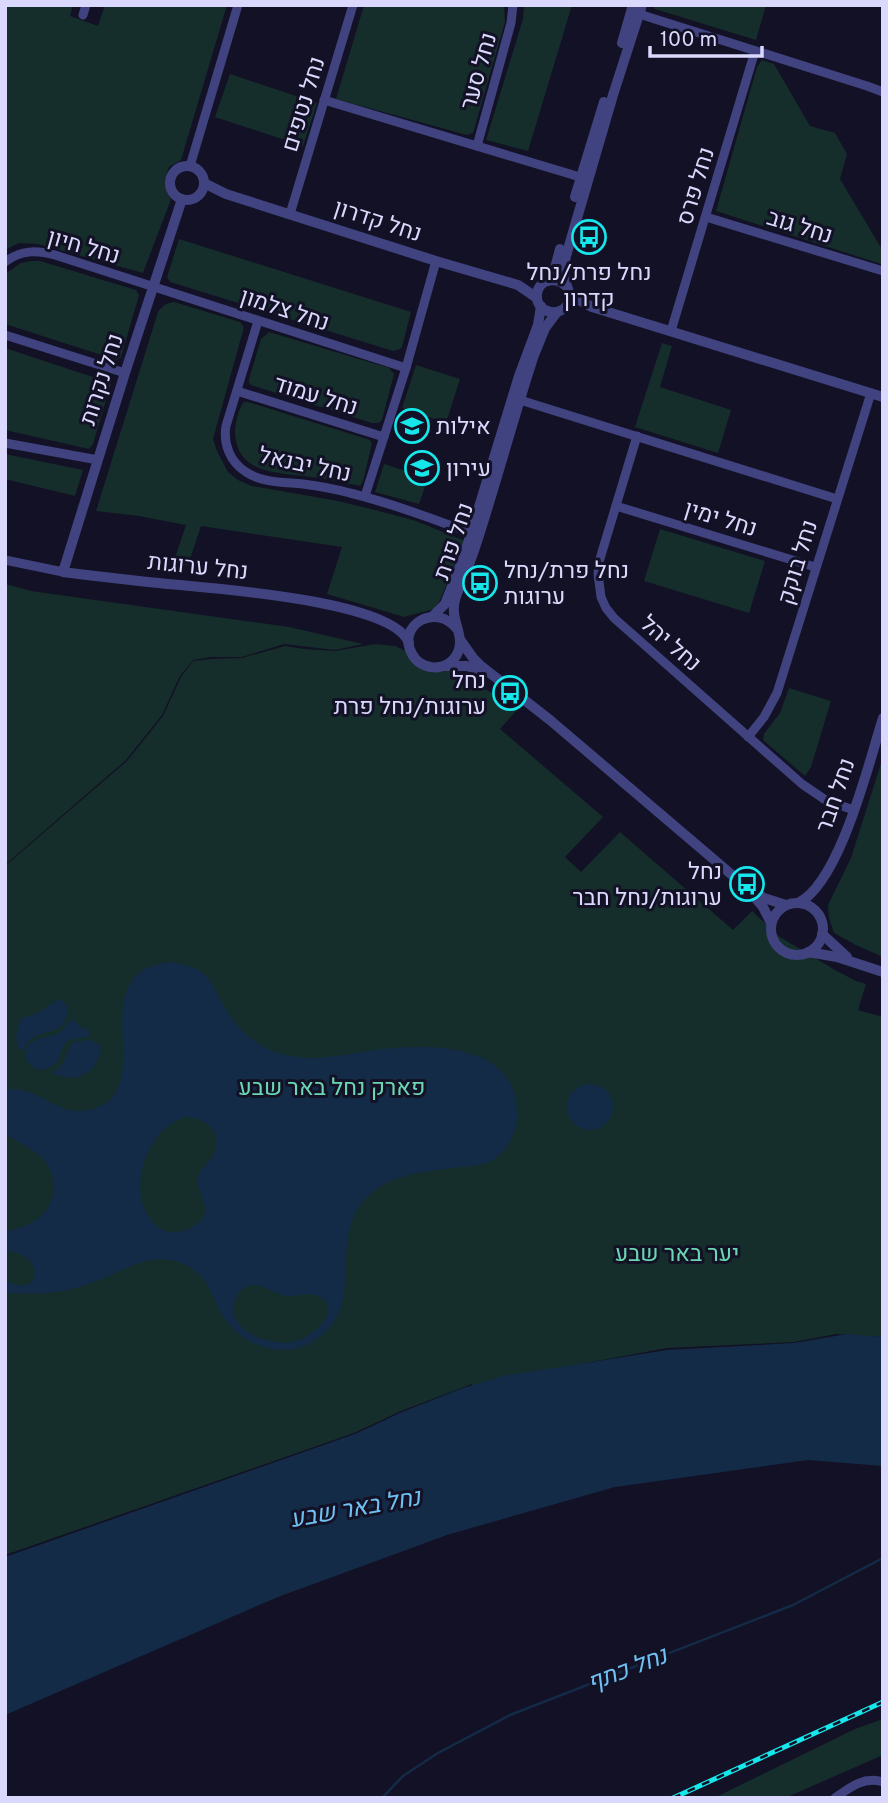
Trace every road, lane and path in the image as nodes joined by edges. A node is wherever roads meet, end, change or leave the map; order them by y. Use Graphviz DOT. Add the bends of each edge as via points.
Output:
graph roads {
  1 [pos="238,5"];
  2 [pos="354,5"];
  3 [pos="513,5"];
  4 [pos="638,8"];
  5 [pos="755,51"];
  6 [pos="883,92"];
  7 [pos="324,100"];
  8 [pos="477,146"];
  9 [pos="190,166"];
  10 [pos="580,177"];
  11 [pos="202,188"];
  12 [pos="182,199"];
  13 [pos="290,214"];
  14 [pos="706,217"];
  15 [pos="436,261"];
  16 [pos="5,262"];
  17 [pos="883,271"];
  18 [pos="545,282"];
  19 [pos="518,285"];
  20 [pos="153,287"];
  21 [pos="568,290"];
  22 [pos="539,302"];
  23 [pos="592,307"];
  24 [pos="561,310"];
  25 [pos="258,321"];
  26 [pos="671,331"];
  27 [pos="5,335"];
  28 [pos="406,368"];
  29 [pos="125,373"];
  30 [pos="237,391"];
  31 [pos="877,395"];
  32 [pos="520,400"];
  33 [pos="637,436"];
  34 [pos="384,437"];
  35 [pos="5,443"];
  36 [pos="98,460"];
  37 [pos="365,496"];
  38 [pos="837,499"];
  39 [pos="616,506"];
  40 [pos="472,533"];
  41 [pos="5,560"];
  42 [pos="815,567"];
  43 [pos="63,572"];
  44 [pos="433,616"];
  45 [pos="384,622"];
  46 [pos="416,624"];
  47 [pos="457,629"];
  48 [pos="461,641"];
  49 [pos="409,643"];
  50 [pos="444,666"];
  51 [pos="497,678"];
  52 [pos="883,718"];
  53 [pos="748,737"];
  54 [pos="854,810"];
  55 [pos="821,883"];
  56 [pos="745,887"];
  57 [pos="798,903"];
  58 [pos="786,905"];
  59 [pos="818,915"];
  60 [pos="771,923"];
  61 [pos="822,934"];
  62 [pos="808,952"];
  63 [pos="852,961"];
  64 [pos="883,972"];
  65 [pos="883,1782"];
  66 [pos="835,1798"];
  1 -- 9 [label="street"];
  2 -- 7 [label="street, נחל נטפים"];
  3 -- 8 [label="street, נחל סער"];
  4 -- 5 [label="street"];
  4 -- 10 [label="street"];
  4 -- 21 [label="street" via="564,264"];
  5 -- 6 [label="street"];
  5 -- 14 [label="street, נחל פרס"];
  7 -- 8 [label="street"];
  7 -- 13 [label="street, נחל נטפים"];
  8 -- 10 [label="street"];
  9 -- 11 [label="street" via="200,172"];
  9 -- 12 [label="street" via="178,168 171,178 172,190"];
  10 -- 18 [label="street" via="555,268"];
  11 -- 12 [label="street" via="192,199"];
  11 -- 13 [label="street, נחל קדרון"];
  12 -- 20 [label="street, נחל נקרות"];
  13 -- 15 [label="street, נחל קדרון"];
  14 -- 17 [label="street, נחל גוב"];
  14 -- 26 [label="street, נחל פרס"];
  15 -- 19 [label="street, נחל קדרון"];
  15 -- 28 [label="street"];
  16 -- 20 [label="street, נחל חיון" via="22,253 41,251"];
  18 -- 19 [label="street, נחל קדרון"];
  18 -- 21 [label="street" via="558,280"];
  18 -- 22 [label="street" via="538,291"];
  19 -- 22 [label="street, נחל קדרון"];
  20 -- 25 [label="street, נחל צלמון"];
  20 -- 29 [label="street, נחל נקרות"];
  21 -- 23 [label="street"];
  21 -- 24 [label="street" via="569,303"];
  22 -- 24 [label="street" via="548,312"];
  22 -- 40 [label="street, נחל פרת" via="538,325"];
  23 -- 24 [label="street"];
  23 -- 26 [label="street"];
  24 -- 32 [label="street, נחל פרת" via="541,335"];
  25 -- 28 [label="street, נחל צלמון"];
  25 -- 30 [label="street, נחל יבנאל"];
  26 -- 31 [label="street"];
  27 -- 29 [label="street"];
  28 -- 34 [label="street"];
  29 -- 36 [label="street, נחל נקרות"];
  30 -- 34 [label="street, נחל עמוד"];
  30 -- 37 [label="street, נחל יבנאל" via="225,433 228,449 243,471"];
  31 -- 38 [label="street, נחל בוקק"];
  32 -- 33 [label="street"];
  32 -- 47 [label="street, נחל פרת" via="454,602"];
  33 -- 38 [label="street"];
  33 -- 39 [label="street, נחל יהל"];
  34 -- 37 [label="street"];
  35 -- 36 [label="street"];
  36 -- 43 [label="street, נחל נקרות"];
  37 -- 40 [label="street, נחל יבנאל"];
  38 -- 42 [label="street, נחל בוקק"];
  39 -- 42 [label="street, נחל ימין"];
  39 -- 53 [label="street, נחל יהל" via="599,562 598,585 606,608"];
  40 -- 44 [label="street, נחל פרת" via="449,596"];
  41 -- 43 [label="street, נחל ערוגות"];
  42 -- 53 [label="street, נחל בוקק" via="777,693"];
  43 -- 45 [label="street, נחל ערוגות" via="288,597"];
  44 -- 46 [label="street"];
  44 -- 47 [label="street" via="445,618"];
  45 -- 46 [label="street, נחל ערוגות"];
  45 -- 49 [label="street, נחל ערוגות" via="406,635"];
  46 -- 49 [label="street"];
  47 -- 48 [label="street"];
  48 -- 50 [label="street" via="458,653"];
  48 -- 51 [label="street"];
  49 -- 50 [label="street" via="421,664"];
  50 -- 51 [label="street" via="467,666"];
  51 -- 56 [label="street"];
  52 -- 54 [label="street, נחל חבר"];
  53 -- 54 [label="street, נחל יהל" via="812,792"];
  54 -- 55 [label="street, נחל חבר"];
  55 -- 57 [label="street, נחל חבר"];
  55 -- 59 [label="street, נחל חבר"];
  56 -- 58 [label="street"];
  56 -- 60 [label="street"];
  57 -- 58 [label="street"];
  57 -- 59 [label="street"];
  58 -- 60 [label="street"];
  59 -- 61 [label="street"];
  60 -- 62 [label="street" via="772,936 781,949"];
  61 -- 62 [label="street"];
  61 -- 63 [label="street"];
  62 -- 63 [label="street"];
  63 -- 64 [label="street"];
  65 -- 66 [label="street" via="866,1780"];
}
